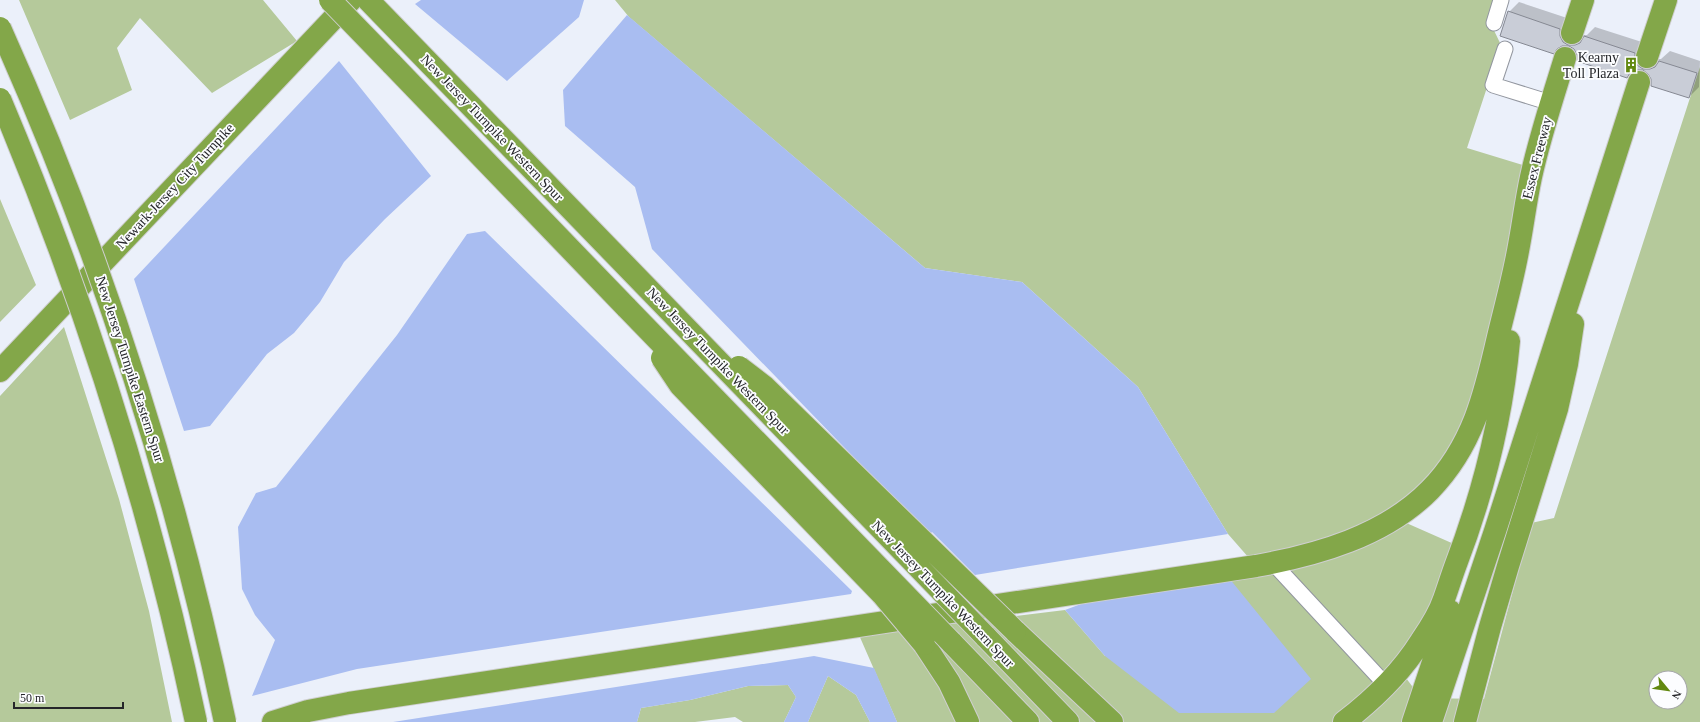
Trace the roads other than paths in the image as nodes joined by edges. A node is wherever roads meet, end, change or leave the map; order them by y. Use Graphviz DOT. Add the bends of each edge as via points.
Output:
graph roads {
  1 [pos="350,0"];
  2 [pos="1501,0"];
  3 [pos="1583,0"];
  4 [pos="1666,0"];
  5 [pos="1494,23"];
  6 [pos="0,28"];
  7 [pos="1572,33"];
  8 [pos="1505,49"];
  9 [pos="1647,57"];
  10 [pos="1566,58"];
  11 [pos="1639,82"];
  12 [pos="0,99"];
  13 [pos="1551,103"];
  14 [pos="1586,246"];
  15 [pos="1517,260"];
  16 [pos="627,308"];
  17 [pos="682,324"];
  18 [pos="0,372"];
  19 [pos="1472,523"];
  20 [pos="1273,563"];
  21 [pos="1386,685"];
  22 [pos="196,722"];
  23 [pos="225,722"];
  24 [pos="273,722"];
  25 [pos="968,722"];
  26 [pos="1028,722"];
  27 [pos="1068,722"];
  28 [pos="1112,722"];
  29 [pos="1344,722"];
  30 [pos="1413,722"];
  31 [pos="1431,722"];
  32 [pos="1466,722"];
  1 -- 16 [label="highway, New Jersey Turnpike Western Spur, bridge"];
  1 -- 17 [label="highway, New Jersey Turnpike Western Spur, bridge"];
  1 -- 18 [label="highway, Newark-Jersey City Turnpike"];
  2 -- 5 [label="lane"];
  3 -- 7 [label="highway"];
  4 -- 9 [label="highway"];
  6 -- 23 [label="highway, New Jersey Turnpike Eastern Spur, bridge" via="64,179 128,357 176,519"];
  8 -- 13 [label="lane" via="1493,85"];
  10 -- 13 [label="highway, Essex Freeway"];
  11 -- 14 [label="highway"];
  12 -- 22 [label="highway, New Jersey Turnpike Eastern Spur, bridge" via="64,258 109,391 156,552"];
  13 -- 15 [label="highway, Essex Freeway" via="1538,144"];
  14 -- 31 [label="highway"];
  14 -- 32 [label="highway" via="1557,409 1490,627"];
  15 -- 19 [label="highway" via="1505,382 1494,442"];
  15 -- 20 [label="highway" via="1482,404 1465,443 1440,479 1419,500 1382,525 1323,550"];
  16 -- 25 [label="highway, bridge" via="680,385 882,594 924,644 949,682"];
  16 -- 26 [label="highway, New Jersey Turnpike Western Spur, bridge"];
  17 -- 27 [label="highway, New Jersey Turnpike Western Spur, bridge"];
  17 -- 28 [label="highway, bridge" via="766,387 1015,631"];
  19 -- 21 [label="highway" via="1434,619 1413,653"];
  19 -- 30 [label="highway" via="1462,573"];
  20 -- 21 [label="lane"];
  20 -- 24 [label="highway" via="349,703 308,711"];
  21 -- 29 [label="highway"];
}
